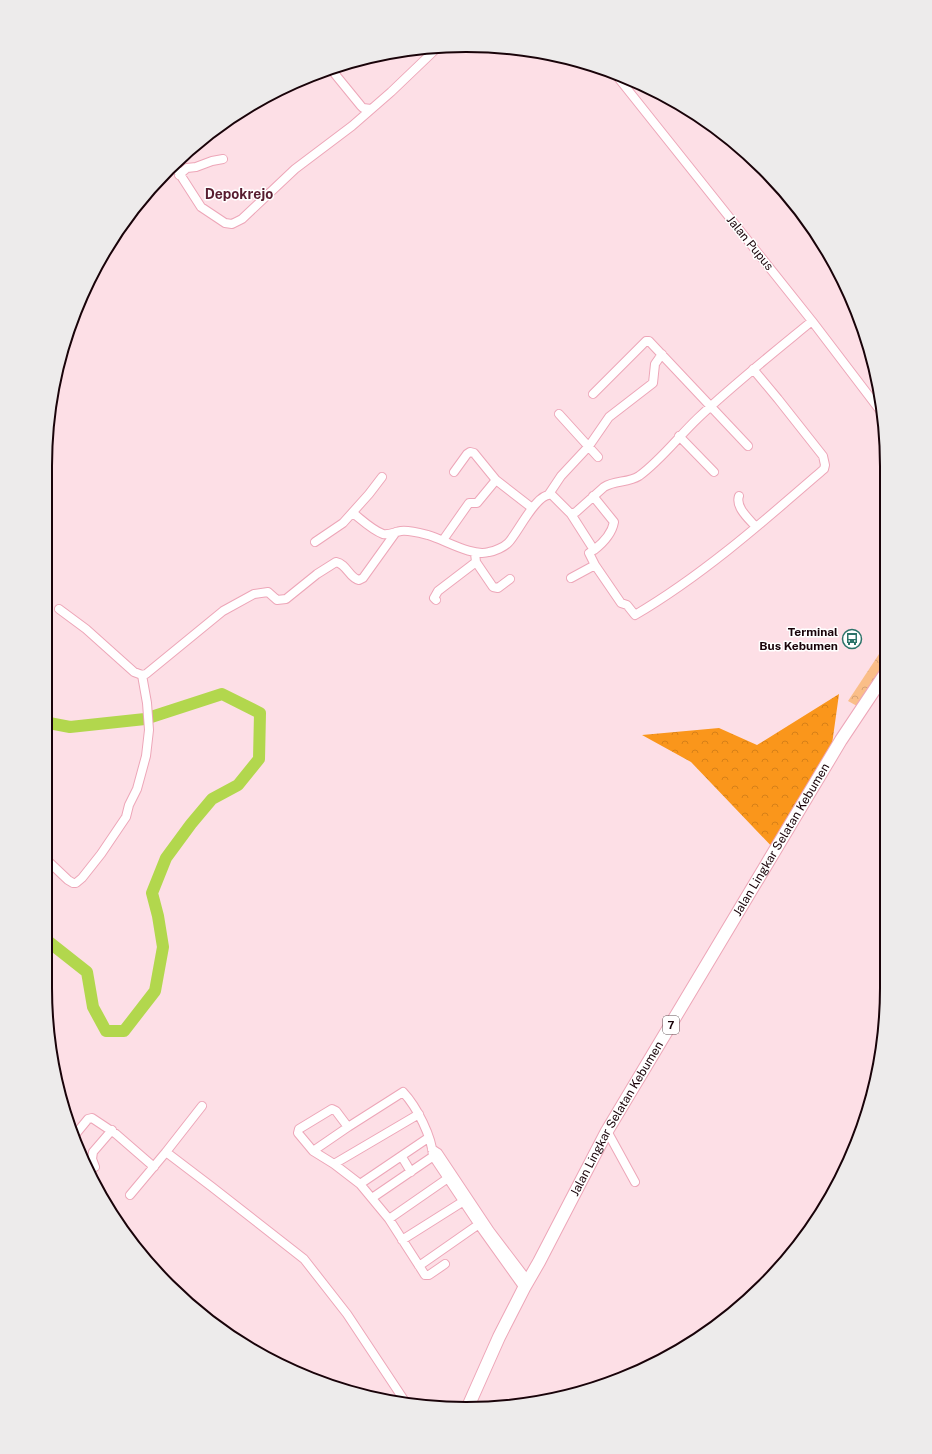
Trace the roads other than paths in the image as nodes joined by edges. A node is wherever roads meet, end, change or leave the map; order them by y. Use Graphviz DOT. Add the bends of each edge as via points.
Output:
graph roads {
  1 [pos="431,54"];
  2 [pos="335,74"];
  3 [pos="623,84"];
  4 [pos="371,109"];
  5 [pos="224,159"];
  6 [pos="176,170"];
  7 [pos="179,175"];
  8 [pos="812,321"];
  9 [pos="662,354"];
  10 [pos="753,369"];
  11 [pos="593,394"];
  12 [pos="875,403"];
  13 [pos="710,407"];
  14 [pos="559,414"];
  15 [pos="679,436"];
  16 [pos="589,446"];
  17 [pos="748,446"];
  18 [pos="598,457"];
  19 [pos="454,472"];
  20 [pos="714,472"];
  21 [pos="382,477"];
  22 [pos="496,480"];
  23 [pos="549,494"];
  24 [pos="593,496"];
  25 [pos="739,496"];
  26 [pos="532,508"];
  27 [pos="353,513"];
  28 [pos="571,514"];
  29 [pos="756,528"];
  30 [pos="396,532"];
  31 [pos="443,540"];
  32 [pos="315,542"];
  33 [pos="590,552"];
  34 [pos="476,553"];
  35 [pos="476,562"];
  36 [pos="595,565"];
  37 [pos="571,578"];
  38 [pos="510,579"];
  39 [pos="436,600"];
  40 [pos="59,609"];
  41 [pos="142,675"];
  42 [pos="880,682"];
  43 [pos="52,865"];
  44 [pos="202,1106"];
  45 [pos="418,1114"];
  46 [pos="348,1127"];
  47 [pos="112,1130"];
  48 [pos="78,1131"];
  49 [pos="607,1131"];
  50 [pos="428,1138"];
  51 [pos="313,1151"];
  52 [pos="166,1152"];
  53 [pos="434,1153"];
  54 [pos="402,1157"];
  55 [pos="334,1164"];
  56 [pos="95,1167"];
  57 [pos="154,1167"];
  58 [pos="411,1172"];
  59 [pos="449,1177"];
  60 [pos="635,1182"];
  61 [pos="360,1184"];
  62 [pos="130,1195"];
  63 [pos="372,1198"];
  64 [pos="465,1200"];
  65 [pos="388,1218"];
  66 [pos="481,1223"];
  67 [pos="402,1240"];
  68 [pos="445,1264"];
  69 [pos="419,1266"];
  70 [pos="526,1285"];
  71 [pos="402,1396"];
  72 [pos="469,1402"];
  1 -- 4 [label="street"];
  2 -- 4 [label="street" via="363,108"];
  3 -- 8 [label="street, Jalan Pupus"];
  4 -- 7 [label="street" via="295,169 242,219 232,224 225,223 201,207"];
  5 -- 7 [label="street" via="187,168"];
  6 -- 7 [label="street"];
  8 -- 10 [label="street"];
  8 -- 12 [label="street, Jalan Pupus"];
  9 -- 11 [label="street" via="647,341"];
  9 -- 13 [label="street"];
  9 -- 16 [label="street" via="655,364 653,383 609,417"];
  10 -- 13 [label="street"];
  10 -- 29 [label="street" via="823,456 825,464 824,469"];
  13 -- 15 [label="street"];
  13 -- 17 [label="street"];
  14 -- 16 [label="street"];
  15 -- 20 [label="street"];
  15 -- 24 [label="street" via="639,476 609,484"];
  16 -- 18 [label="street"];
  16 -- 23 [label="street" via="561,476"];
  19 -- 22 [label="street" via="463,457 470,452"];
  21 -- 27 [label="street"];
  22 -- 26 [label="street"];
  22 -- 31 [label="street" via="477,503 470,502"];
  23 -- 26 [label="street"];
  23 -- 28 [label="street"];
  24 -- 28 [label="street"];
  24 -- 33 [label="street" via="614,522 606,539"];
  25 -- 29 [label="street" via="739,506"];
  26 -- 34 [label="street" via="508,543 489,552"];
  27 -- 30 [label="street" via="384,534"];
  27 -- 32 [label="street"];
  28 -- 33 [label="street"];
  29 -- 36 [label="street" via="691,578 635,615 627,605 621,603"];
  30 -- 31 [label="street" via="416,532"];
  30 -- 41 [label="street" via="363,578 355,579 345,566 336,562 286,599 277,600 268,592 254,594 223,611 158,666"];
  31 -- 34 [label="street"];
  33 -- 36 [label="street"];
  34 -- 35 [label="street"];
  35 -- 38 [label="street" via="495,588"];
  35 -- 39 [label="street" via="438,591 434,596"];
  36 -- 37 [label="street"];
  40 -- 41 [label="street" via="86,629 134,672"];
  41 -- 43 [label="street" via="149,730 146,756 126,817 101,854 76,883 68,880"];
  42 -- 49 [label="highway, Jalan Lingkar Selatan Kebumen / 7" via="841,740"];
  44 -- 52 [label="street"];
  45 -- 46 [label="street" via="403,1092"];
  45 -- 50 [label="street"];
  45 -- 55 [label="street"];
  46 -- 51 [label="street"];
  46 -- 51 [label="street" via="332,1108 299,1129 298,1133"];
  47 -- 48 [label="street" via="91,1117"];
  47 -- 56 [label="street" via="94,1152 92,1159"];
  47 -- 57 [label="street"];
  49 -- 60 [label="street"];
  49 -- 70 [label="highway, Jalan Lingkar Selatan Kebumen / 7"];
  50 -- 53 [label="street"];
  50 -- 54 [label="street"];
  51 -- 55 [label="street"];
  52 -- 57 [label="street"];
  52 -- 71 [label="street" via="304,1259 347,1314"];
  53 -- 58 [label="street"];
  53 -- 59 [label="street"];
  54 -- 58 [label="street"];
  54 -- 61 [label="street"];
  55 -- 61 [label="street"];
  57 -- 62 [label="street"];
  58 -- 63 [label="street"];
  59 -- 64 [label="street"];
  59 -- 65 [label="street"];
  61 -- 63 [label="street"];
  63 -- 65 [label="street"];
  64 -- 66 [label="street"];
  64 -- 67 [label="street"];
  65 -- 67 [label="street"];
  66 -- 69 [label="street"];
  66 -- 70 [label="street"];
  67 -- 69 [label="street"];
  68 -- 69 [label="street" via="426,1276"];
  70 -- 72 [label="highway, Jalan Lingkar Selatan Kebumen / 7"];
}
